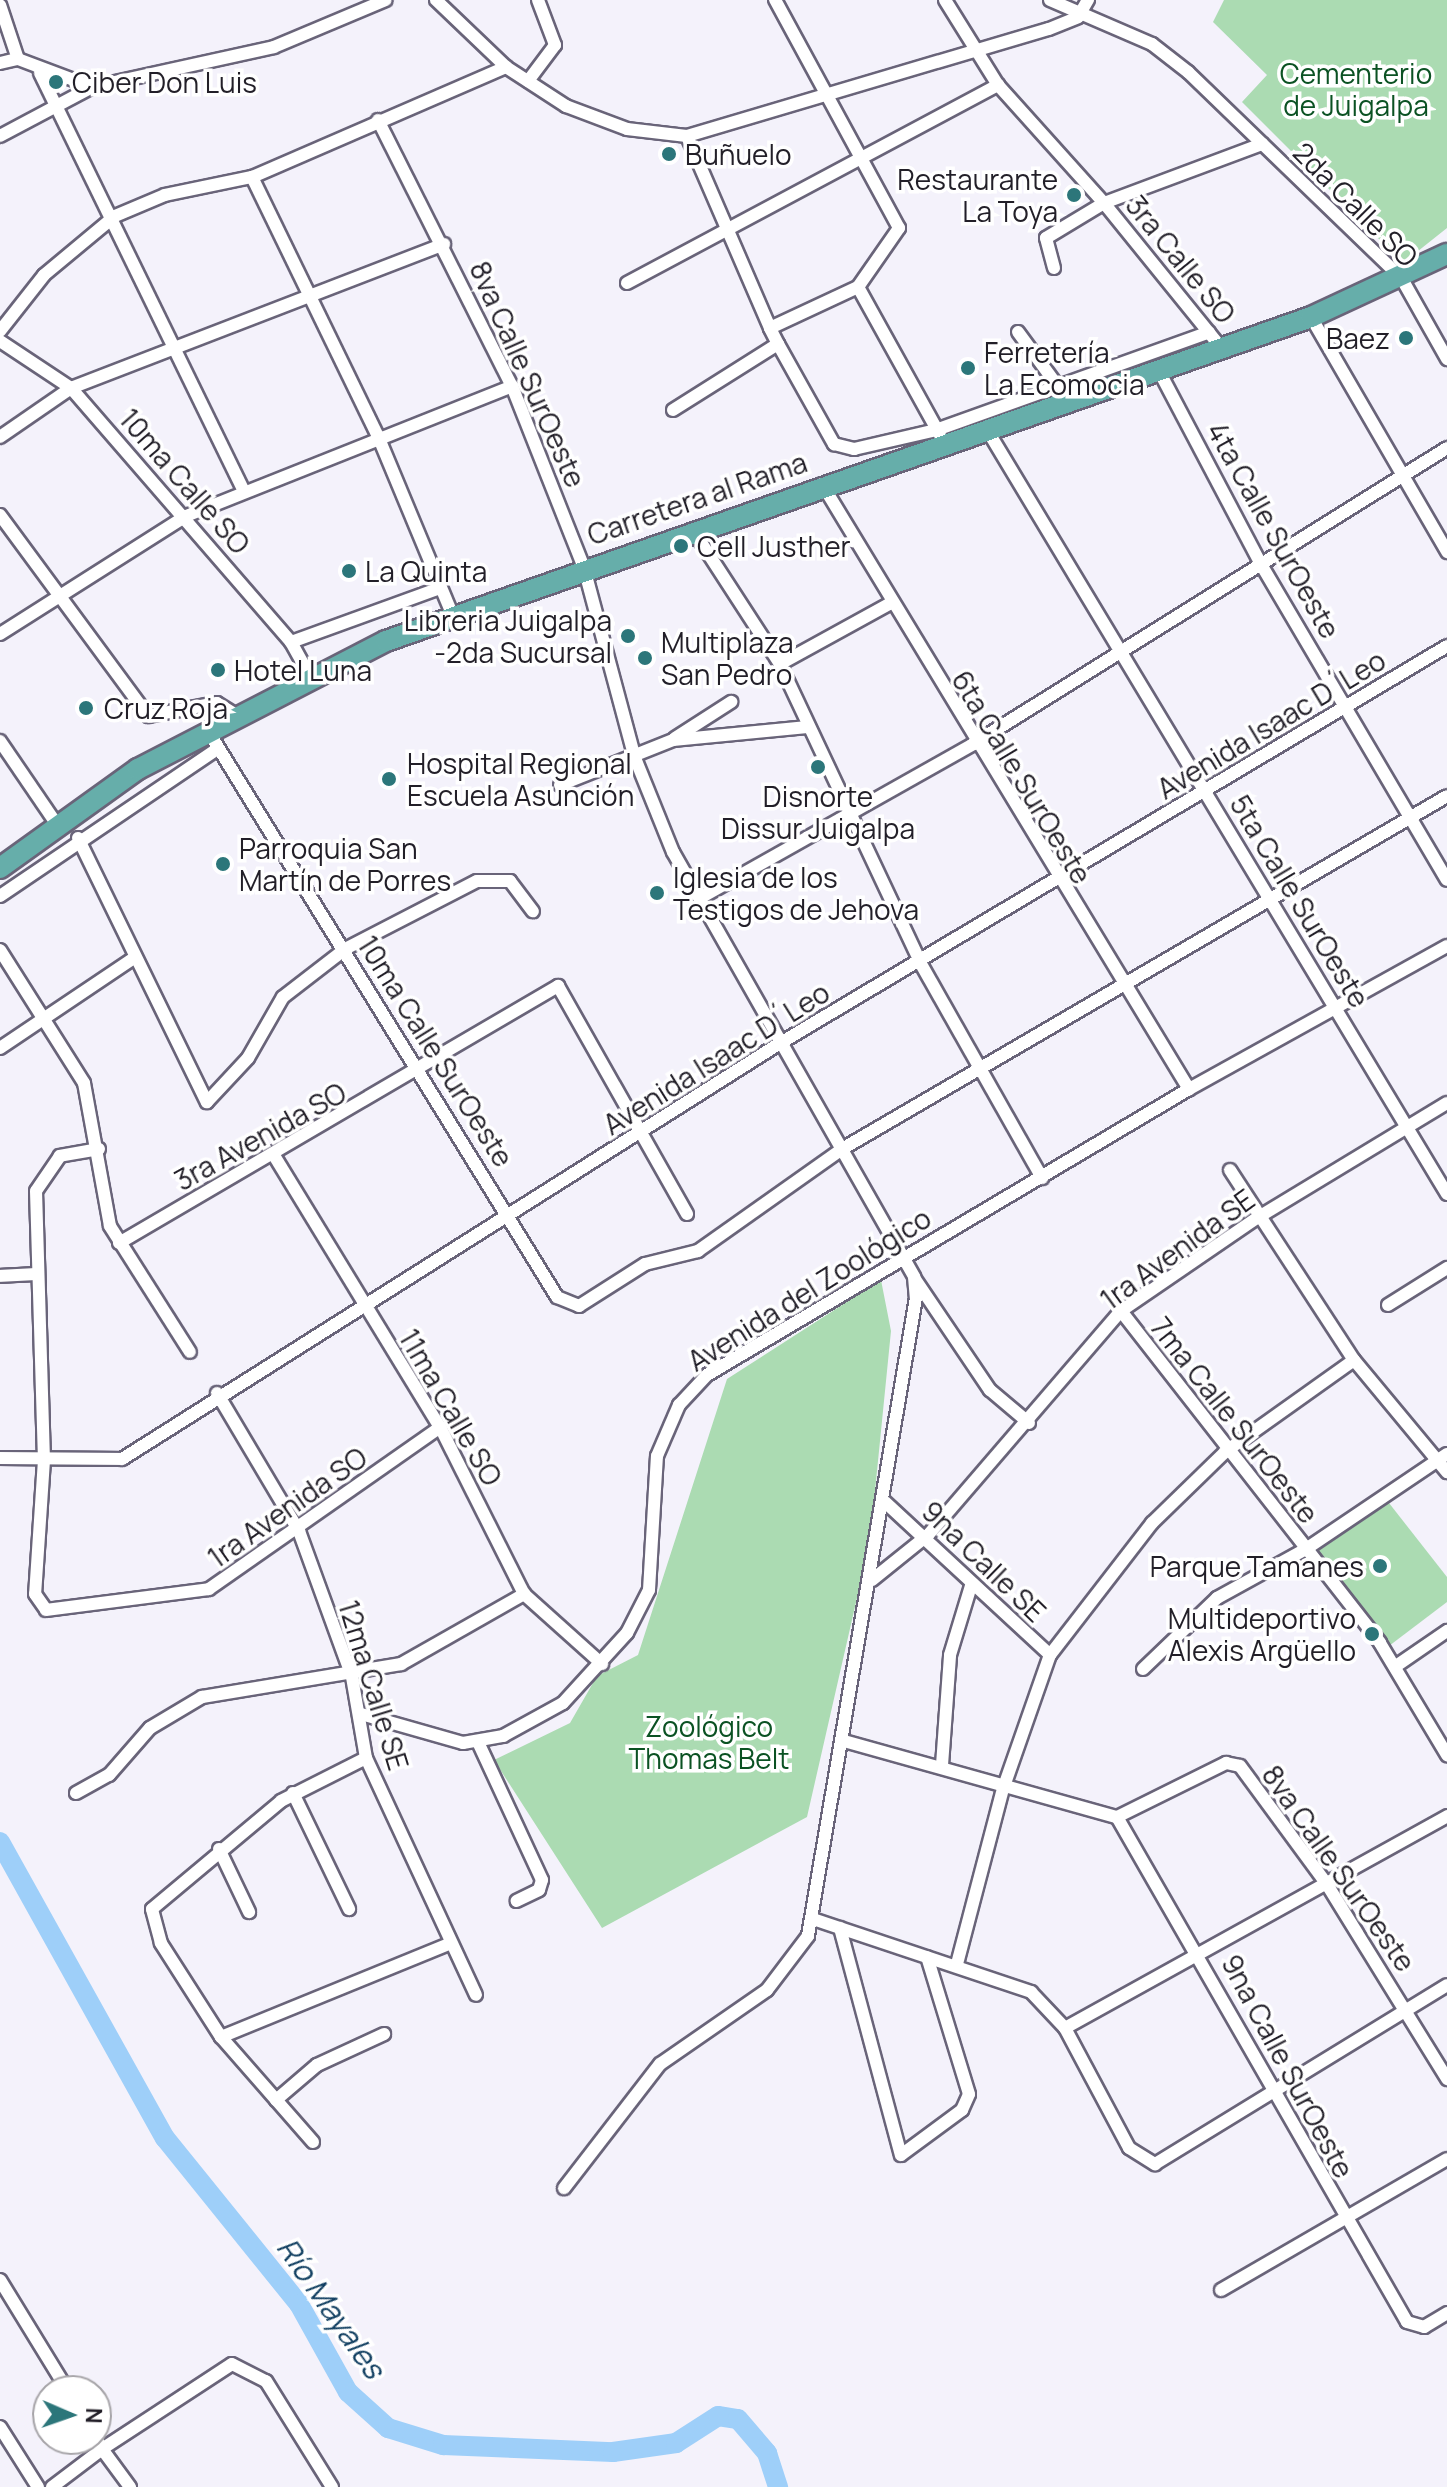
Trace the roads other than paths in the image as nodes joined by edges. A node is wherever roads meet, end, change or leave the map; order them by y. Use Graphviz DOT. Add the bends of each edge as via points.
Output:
graph roads {
  1 [pos="386,0"];
  2 [pos="436,0"];
  3 [pos="538,0"];
  4 [pos="775,0"];
  5 [pos="945,0"];
  6 [pos="1050,0"];
  7 [pos="1088,0"];
  8 [pos="0,5"];
  9 [pos="1078,17"];
  10 [pos="975,53"];
  11 [pos="18,59"];
  12 [pos="0,63"];
  13 [pos="506,67"];
  14 [pos="40,73"];
  15 [pos="528,81"];
  16 [pos="998,85"];
  17 [pos="92,87"];
  18 [pos="832,93"];
  19 [pos="54,106"];
  20 [pos="378,120"];
  21 [pos="0,136"];
  22 [pos="687,136"];
  23 [pos="1262,144"];
  24 [pos="862,152"];
  25 [pos="252,177"];
  26 [pos="1104,203"];
  27 [pos="115,216"];
  28 [pos="723,230"];
  29 [pos="444,244"];
  30 [pos="1447,254"];
  31 [pos="1054,268"];
  32 [pos="1402,279"];
  33 [pos="627,283"];
  34 [pos="858,287"];
  35 [pos="312,299"];
  36 [pos="1311,317"];
  37 [pos="770,328"];
  38 [pos="0,331"];
  39 [pos="1018,332"];
  40 [pos="1214,339"];
  41 [pos="0,341"];
  42 [pos="778,344"];
  43 [pos="174,349"];
  44 [pos="1447,359"];
  45 [pos="1158,369"];
  46 [pos="512,386"];
  47 [pos="71,388"];
  48 [pos="1063,393"];
  49 [pos="673,410"];
  50 [pos="986,428"];
  51 [pos="378,436"];
  52 [pos="940,436"];
  53 [pos="0,437"];
  54 [pos="1447,448"];
  55 [pos="1404,474"];
  56 [pos="822,484"];
  57 [pos="243,489"];
  58 [pos="0,515"];
  59 [pos="186,516"];
  60 [pos="692,529"];
  61 [pos="1447,552"];
  62 [pos="1262,566"];
  63 [pos="584,568"];
  64 [pos="440,588"];
  65 [pos="56,593"];
  66 [pos="889,604"];
  67 [pos="453,616"];
  68 [pos="0,634"];
  69 [pos="291,642"];
  70 [pos="1447,646"];
  71 [pos="1122,653"];
  72 [pos="780,664"];
  73 [pos="310,676"];
  74 [pos="731,702"];
  75 [pos="1348,705"];
  76 [pos="238,716"];
  77 [pos="807,727"];
  78 [pos="212,740"];
  79 [pos="673,740"];
  80 [pos="0,741"];
  81 [pos="973,744"];
  82 [pos="635,758"];
  83 [pos="560,785"];
  84 [pos="1207,791"];
  85 [pos="1447,796"];
  86 [pos="850,816"];
  87 [pos="1410,817"];
  88 [pos="58,826"];
  89 [pos="78,838"];
  90 [pos="0,868"];
  91 [pos="1447,880"];
  92 [pos="1057,881"];
  93 [pos="0,896"];
  94 [pos="700,898"];
  95 [pos="1268,898"];
  96 [pos="533,911"];
  97 [pos="1447,946"];
  98 [pos="345,949"];
  99 [pos="0,950"];
  100 [pos="131,960"];
  101 [pos="921,964"];
  102 [pos="1122,987"];
  103 [pos="1335,1006"];
  104 [pos="47,1015"];
  105 [pos="782,1042"];
  106 [pos="0,1048"];
  107 [pos="983,1066"];
  108 [pos="424,1070"];
  109 [pos="1189,1089"];
  110 [pos="1447,1103"];
  111 [pos="1403,1127"];
  112 [pos="643,1130"];
  113 [pos="99,1149"];
  114 [pos="842,1149"];
  115 [pos="275,1157"];
  116 [pos="1230,1170"];
  117 [pos="1042,1178"];
  118 [pos="1447,1194"];
  119 [pos="687,1214"];
  120 [pos="509,1215"];
  121 [pos="1257,1218"];
  122 [pos="119,1243"];
  123 [pos="902,1258"];
  124 [pos="1447,1268"];
  125 [pos="35,1274"];
  126 [pos="0,1276"];
  127 [pos="914,1277"];
  128 [pos="363,1305"];
  129 [pos="1388,1305"];
  130 [pos="1121,1311"];
  131 [pos="190,1352"];
  132 [pos="1354,1360"];
  133 [pos="217,1393"];
  134 [pos="1029,1423"];
  135 [pos="440,1427"];
  136 [pos="1225,1452"];
  137 [pos="1442,1457"];
  138 [pos="0,1458"];
  139 [pos="44,1460"];
  140 [pos="1447,1472"];
  141 [pos="885,1502"];
  142 [pos="299,1531"];
  143 [pos="928,1535"];
  144 [pos="1306,1549"];
  145 [pos="872,1580"];
  146 [pos="971,1586"];
  147 [pos="524,1594"];
  148 [pos="1447,1631"];
  149 [pos="1050,1655"];
  150 [pos="602,1664"];
  151 [pos="1396,1666"];
  152 [pos="1143,1669"];
  153 [pos="352,1677"];
  154 [pos="361,1714"];
  155 [pos="844,1741"];
  156 [pos="478,1742"];
  157 [pos="1447,1755"];
  158 [pos="366,1758"];
  159 [pos="942,1765"];
  160 [pos="1003,1789"];
  161 [pos="76,1793"];
  162 [pos="293,1793"];
  163 [pos="1447,1816"];
  164 [pos="1117,1817"];
  165 [pos="219,1849"];
  166 [pos="1328,1886"];
  167 [pos="516,1901"];
  168 [pos="349,1909"];
  169 [pos="249,1912"];
  170 [pos="813,1919"];
  171 [pos="840,1928"];
  172 [pos="447,1945"];
  173 [pos="1200,1952"];
  174 [pos="927,1957"];
  175 [pos="957,1964"];
  176 [pos="1447,1985"];
  177 [pos="476,1995"];
  178 [pos="1407,2009"];
  179 [pos="1065,2028"];
  180 [pos="384,2034"];
  181 [pos="221,2037"];
  182 [pos="1447,2079"];
  183 [pos="1274,2089"];
  184 [pos="276,2100"];
  185 [pos="313,2142"];
  186 [pos="1447,2159"];
  187 [pos="564,2188"];
  188 [pos="1343,2217"];
  189 [pos="0,2280"];
  190 [pos="1221,2290"];
  191 [pos="1447,2313"];
  192 [pos="58,2375"];
  193 [pos="0,2427"];
  194 [pos="112,2436"];
  195 [pos="87,2455"];
  196 [pos="107,2455"];
  197 [pos="38,2487"];
  198 [pos="52,2487"];
  199 [pos="130,2487"];
  200 [pos="332,2487"];
  1 -- 17 [label="street" via="274,47"];
  2 -- 13 [label="street"];
  3 -- 15 [label="street" via="555,45"];
  4 -- 18 [label="street"];
  5 -- 10 [label="street, 3ra Calle SO"];
  6 -- 9 [label="street, 2da Calle SO"];
  7 -- 9 [label="street"];
  8 -- 11 [label="street"];
  9 -- 10 [label="street"];
  9 -- 23 [label="street, 2da Calle SO" via="1152,44"];
  10 -- 16 [label="street, 3ra Calle SO"];
  10 -- 18 [label="street"];
  11 -- 12 [label="street"];
  11 -- 14 [label="street"];
  13 -- 15 [label="street"];
  13 -- 20 [label="street"];
  14 -- 17 [label="street"];
  14 -- 19 [label="street"];
  15 -- 22 [label="street" via="566,106 627,129"];
  16 -- 24 [label="street"];
  16 -- 26 [label="street, 3ra Calle SO"];
  17 -- 19 [label="street"];
  18 -- 22 [label="street"];
  18 -- 24 [label="street"];
  19 -- 21 [label="street"];
  19 -- 27 [label="street"];
  20 -- 25 [label="street"];
  20 -- 29 [label="street, 8va Calle SurOeste"];
  22 -- 28 [label="street"];
  23 -- 26 [label="street"];
  23 -- 32 [label="street, 2da Calle SO"];
  24 -- 28 [label="street"];
  24 -- 34 [label="street" via="899,228"];
  25 -- 27 [label="street" via="165,195"];
  25 -- 35 [label="street"];
  26 -- 31 [label="street" via="1046,238"];
  26 -- 40 [label="street, 3ra Calle SO"];
  27 -- 38 [label="street" via="44,275"];
  27 -- 43 [label="street"];
  28 -- 33 [label="street"];
  28 -- 37 [label="street"];
  29 -- 35 [label="street"];
  29 -- 46 [label="street, 8va Calle SurOeste"];
  30 -- 32 [label="highway, Carretera al Rama"];
  32 -- 36 [label="highway, Carretera al Rama"];
  32 -- 44 [label="street, 2da Calle SO"];
  34 -- 37 [label="street"];
  34 -- 52 [label="street"];
  35 -- 43 [label="street"];
  35 -- 51 [label="street"];
  36 -- 40 [label="highway, Carretera al Rama"];
  36 -- 55 [label="street"];
  37 -- 42 [label="street"];
  39 -- 48 [label="street"];
  40 -- 45 [label="highway, Carretera al Rama"];
  40 -- 48 [label="street"];
  41 -- 47 [label="street, 10ma Calle SO"];
  42 -- 49 [label="street"];
  42 -- 52 [label="street" via="834,444 854,449"];
  43 -- 47 [label="street"];
  43 -- 57 [label="street"];
  45 -- 48 [label="highway, Carretera al Rama"];
  45 -- 62 [label="street, 4ta Calle SurOeste"];
  46 -- 51 [label="street"];
  46 -- 63 [label="street, 8va Calle SurOeste"];
  47 -- 53 [label="street"];
  47 -- 59 [label="street, 10ma Calle SO"];
  48 -- 50 [label="highway, Carretera al Rama"];
  48 -- 52 [label="street"];
  50 -- 52 [label="highway, Carretera al Rama"];
  50 -- 71 [label="street, 5ta Calle SurOeste"];
  51 -- 57 [label="street"];
  51 -- 64 [label="street"];
  52 -- 56 [label="highway, Carretera al Rama"];
  54 -- 55 [label="street"];
  55 -- 61 [label="street"];
  55 -- 62 [label="street"];
  56 -- 60 [label="highway, Carretera al Rama"];
  56 -- 66 [label="street, 6ta Calle SurOeste"];
  57 -- 59 [label="street"];
  58 -- 65 [label="street"];
  59 -- 65 [label="street"];
  59 -- 69 [label="street, 10ma Calle SO"];
  60 -- 63 [label="highway, Carretera al Rama"];
  60 -- 72 [label="street"];
  62 -- 71 [label="street"];
  62 -- 75 [label="street, 4ta Calle SurOeste"];
  63 -- 67 [label="highway, Carretera al Rama"];
  63 -- 82 [label="street, 8va Calle SurOeste"];
  64 -- 67 [label="street"];
  64 -- 69 [label="street"];
  65 -- 68 [label="street"];
  65 -- 76 [label="street" via="148,716 217,703"];
  66 -- 72 [label="street"];
  66 -- 81 [label="street, 6ta Calle SurOeste"];
  67 -- 73 [label="highway, Carretera al Rama"];
  69 -- 73 [label="street, 10ma Calle SO"];
  70 -- 75 [label="street, Avenida Isaac D´Leo"];
  71 -- 81 [label="street"];
  71 -- 84 [label="street, 5ta Calle SurOeste"];
  72 -- 77 [label="street"];
  73 -- 76 [label="highway, Carretera al Rama"];
  74 -- 79 [label="street"];
  75 -- 84 [label="street, Avenida Isaac D´Leo"];
  75 -- 87 [label="street, 4ta Calle SurOeste"];
  76 -- 78 [label="highway, Carretera al Rama"];
  77 -- 79 [label="street"];
  77 -- 86 [label="street"];
  78 -- 88 [label="highway, Carretera al Rama"];
  78 -- 89 [label="street"];
  78 -- 98 [label="street, 10ma Calle SurOeste"];
  79 -- 82 [label="street"];
  80 -- 88 [label="street"];
  81 -- 86 [label="street"];
  81 -- 92 [label="street, 6ta Calle SurOeste"];
  82 -- 83 [label="street"];
  82 -- 94 [label="street, 8va Calle SurOeste"];
  84 -- 92 [label="street, Avenida Isaac D´Leo"];
  84 -- 95 [label="street, 5ta Calle SurOeste"];
  85 -- 87 [label="street"];
  86 -- 94 [label="street"];
  86 -- 101 [label="street"];
  87 -- 91 [label="street, 4ta Calle SurOeste"];
  87 -- 95 [label="street"];
  88 -- 90 [label="highway, Carretera al Rama"];
  89 -- 93 [label="street"];
  89 -- 100 [label="street"];
  92 -- 101 [label="street, Avenida Isaac D´Leo"];
  92 -- 102 [label="street, 6ta Calle SurOeste"];
  94 -- 105 [label="street, 8va Calle SurOeste"];
  95 -- 102 [label="street"];
  95 -- 103 [label="street, 5ta Calle SurOeste"];
  96 -- 98 [label="street" via="510,881 477,881"];
  97 -- 103 [label="street, Avenida del Zoológico"];
  98 -- 100 [label="street" via="283,997 248,1058 209,1102"];
  98 -- 108 [label="street, 10ma Calle SurOeste"];
  99 -- 104 [label="street"];
  100 -- 104 [label="street"];
  101 -- 105 [label="street, Avenida Isaac D´Leo"];
  101 -- 107 [label="street"];
  102 -- 107 [label="street"];
  102 -- 109 [label="street, 6ta Calle SurOeste"];
  103 -- 109 [label="street, Avenida del Zoológico"];
  103 -- 111 [label="street, 5ta Calle SurOeste"];
  104 -- 106 [label="street"];
  104 -- 113 [label="street" via="93,1104"];
  105 -- 112 [label="street, Avenida Isaac D´Leo"];
  105 -- 114 [label="street, 8va Calle SurOeste"];
  107 -- 114 [label="street"];
  107 -- 117 [label="street"];
  108 -- 112 [label="street, 3ra Avenida SO" via="558,986"];
  108 -- 115 [label="street, 3ra Avenida SO"];
  108 -- 120 [label="street, 10ma Calle SurOeste"];
  109 -- 117 [label="street, Avenida del Zoológico"];
  110 -- 111 [label="street, 1ra Avenida SE"];
  111 -- 118 [label="street, 5ta Calle SurOeste"];
  111 -- 121 [label="street, 1ra Avenida SE"];
  112 -- 119 [label="street"];
  112 -- 120 [label="street, Avenida Isaac D´Leo"];
  113 -- 122 [label="street"];
  113 -- 125 [label="street" via="74,1148 46,1170 36,1191"];
  114 -- 120 [label="street, 10ma Calle SurOeste" via="698,1251 645,1264 579,1306 557,1297"];
  114 -- 123 [label="street, 8va Calle SurOeste"];
  115 -- 122 [label="street, 3ra Avenida SO"];
  115 -- 128 [label="street, 11ma Calle SO"];
  116 -- 121 [label="street"];
  117 -- 123 [label="street, Avenida del Zoológico"];
  120 -- 128 [label="street, Avenida Isaac D´Leo"];
  121 -- 130 [label="street, 1ra Avenida SE"];
  121 -- 132 [label="street"];
  122 -- 131 [label="street"];
  123 -- 127 [label="street, 8va Calle SurOeste"];
  123 -- 150 [label="street, Avenida del Zoológico" via="707,1375 679,1405 657,1456 649,1590"];
  124 -- 129 [label="street"];
  125 -- 126 [label="street"];
  125 -- 139 [label="street"];
  127 -- 134 [label="street, 8va Calle SurOeste" via="990,1390"];
  127 -- 141 [label="street" via="914,1323"];
  128 -- 133 [label="street, Avenida Isaac D´Leo"];
  128 -- 135 [label="street, 11ma Calle SO"];
  130 -- 134 [label="street, 1ra Avenida SE"];
  130 -- 136 [label="street, 7ma Calle SurOeste"];
  132 -- 136 [label="street"];
  132 -- 137 [label="street"];
  133 -- 139 [label="street, Avenida Isaac D´Leo" via="112,1463"];
  133 -- 142 [label="street, 12ma Calle SE"];
  134 -- 143 [label="street, 1ra Avenida SE"];
  135 -- 142 [label="street, 1ra Avenida SO"];
  135 -- 147 [label="street, 11ma Calle SO"];
  136 -- 144 [label="street, 7ma Calle SurOeste"];
  136 -- 149 [label="street" via="1152,1523"];
  137 -- 140 [label="street"];
  137 -- 144 [label="street"];
  138 -- 139 [label="street, Avenida Isaac D´Leo"];
  139 -- 142 [label="street, 1ra Avenida SO" via="35,1594 54,1613 209,1589"];
  141 -- 143 [label="street, 9na Calle SE"];
  141 -- 145 [label="street"];
  142 -- 153 [label="street, 12ma Calle SE"];
  143 -- 145 [label="street, 1ra Avenida SE"];
  143 -- 146 [label="street, 9na Calle SE"];
  144 -- 151 [label="street, 7ma Calle SurOeste"];
  144 -- 152 [label="street" via="1217,1598"];
  145 -- 155 [label="street"];
  146 -- 149 [label="street, 9na Calle SE"];
  146 -- 159 [label="street" via="950,1655"];
  147 -- 150 [label="street, 11ma Calle SO"];
  147 -- 153 [label="street" via="401,1664"];
  148 -- 151 [label="street"];
  149 -- 160 [label="street"];
  150 -- 156 [label="street, Avenida del Zoológico" via="563,1703"];
  151 -- 157 [label="street, 7ma Calle SurOeste"];
  153 -- 154 [label="street, 12ma Calle SE"];
  153 -- 161 [label="street" via="202,1697 150,1728 109,1775"];
  154 -- 156 [label="street, Avenida del Zoológico" via="441,1740"];
  154 -- 158 [label="street, 12ma Calle SE"];
  155 -- 159 [label="street"];
  155 -- 170 [label="street"];
  156 -- 167 [label="street" via="542,1880 539,1890"];
  158 -- 162 [label="street"];
  158 -- 172 [label="street, 12ma Calle SE"];
  159 -- 160 [label="street"];
  160 -- 164 [label="street"];
  160 -- 175 [label="street"];
  162 -- 165 [label="street"];
  162 -- 168 [label="street"];
  163 -- 166 [label="street"];
  164 -- 166 [label="street, 8va Calle SurOeste" via="1226,1763 1240,1766"];
  164 -- 173 [label="street, 9na Calle SurOeste"];
  165 -- 169 [label="street"];
  165 -- 181 [label="street" via="152,1909 161,1943"];
  166 -- 173 [label="street"];
  166 -- 178 [label="street, 8va Calle SurOeste"];
  170 -- 171 [label="street"];
  170 -- 187 [label="street" via="791,1966 660,2064"];
  171 -- 174 [label="street"];
  171 -- 174 [label="street" via="901,2155 962,2110 969,2094"];
  172 -- 177 [label="street, 12ma Calle SE"];
  172 -- 181 [label="street"];
  173 -- 179 [label="street"];
  173 -- 183 [label="street, 9na Calle SurOeste"];
  174 -- 175 [label="street"];
  175 -- 179 [label="street" via="1031,1992"];
  176 -- 178 [label="street"];
  178 -- 182 [label="street, 8va Calle SurOeste"];
  178 -- 183 [label="street"];
  179 -- 183 [label="street" via="1101,2107 1129,2148 1155,2164"];
  180 -- 184 [label="street" via="317,2065"];
  181 -- 184 [label="street"];
  183 -- 188 [label="street, 9na Calle SurOeste"];
  184 -- 185 [label="street"];
  186 -- 188 [label="street"];
  188 -- 190 [label="street"];
  188 -- 191 [label="street, 9na Calle SurOeste" via="1407,2322 1424,2327"];
  189 -- 192 [label="street"];
  193 -- 197 [label="street"];
  194 -- 200 [label="street" via="216,2370 246,2366 266,2381"];
  195 -- 198 [label="street"];
  196 -- 199 [label="street"];
}
